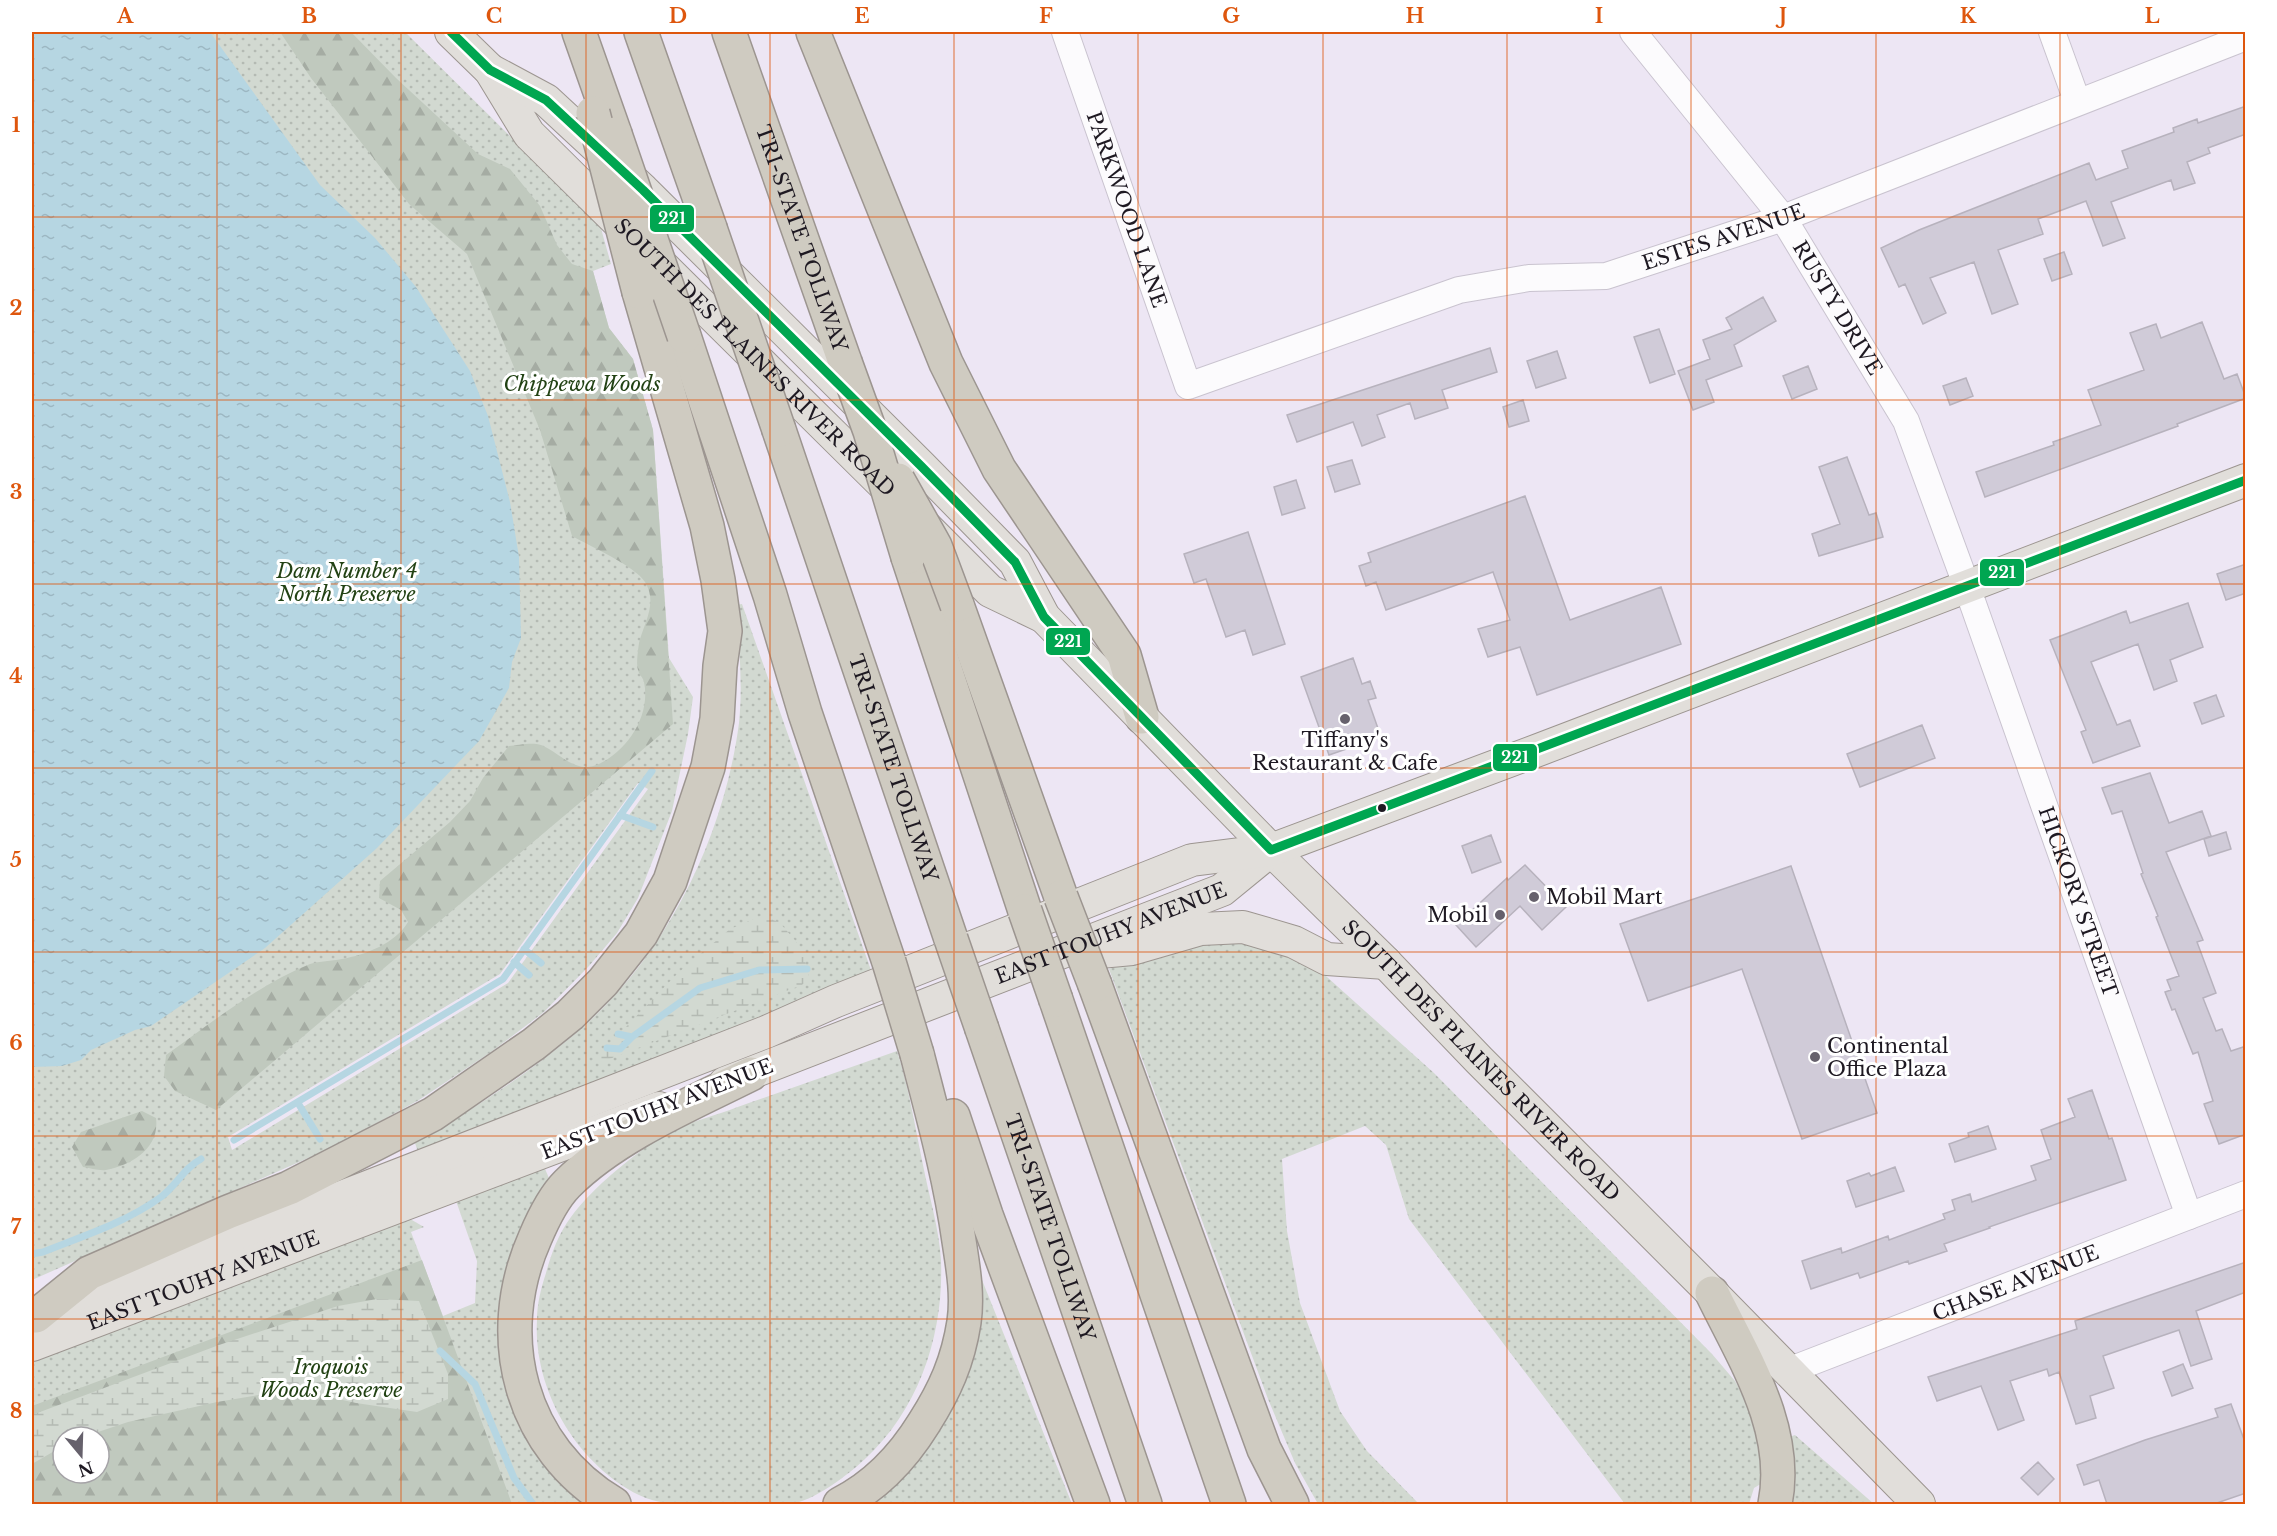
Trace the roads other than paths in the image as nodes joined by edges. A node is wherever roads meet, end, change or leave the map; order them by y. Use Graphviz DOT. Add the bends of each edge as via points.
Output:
graph roads {
  1 [pos="451,32"];
  2 [pos="571,32"];
  3 [pos="579,32"];
  4 [pos="641,32"];
  5 [pos="729,32"];
  6 [pos="813,32"];
  7 [pos="1065,32"];
  8 [pos="1633,32"];
  9 [pos="2052,32"];
  10 [pos="2246,37"];
  11 [pos="2077,101"];
  12 [pos="604,124"];
  13 [pos="1783,218"];
  14 [pos="1188,386"];
  15 [pos="870,431"];
  16 [pos="2246,480"];
  17 [pos="1967,587"];
  18 [pos="1142,717"];
  19 [pos="1271,850"];
  20 [pos="1055,956"];
  21 [pos="1386,963"];
  22 [pos="924,1051"];
  23 [pos="751,1074"];
  24 [pos="2246,1194"];
  25 [pos="2189,1216"];
  26 [pos="1712,1293"];
  27 [pos="33,1326"];
  28 [pos="1788,1371"];
  29 [pos="614,1504"];
  30 [pos="840,1504"];
  31 [pos="1093,1504"];
  32 [pos="1145,1504"];
  33 [pos="1229,1504"];
  34 [pos="1292,1504"];
  35 [pos="1776,1504"];
  36 [pos="1919,1504"];
  1 -- 18 [label="main road, SOUTH DES PLAINES RIVER ROAD" via="490,70 529,134 990,591 1044,617"];
  2 -- 12 [label="highway"];
  3 -- 12 [label="highway"];
  4 -- 32 [label="highway, TRI-STATE TOLLWAY, bridge"];
  5 -- 15 [label="highway, TRI-STATE TOLLWAY, bridge"];
  6 -- 18 [label="highway" via="946,363 999,469 1124,655"];
  7 -- 14 [label="street, PARKWOOD LANE"];
  8 -- 13 [label="street, RUSTY DRIVE"];
  9 -- 11 [label="street"];
  10 -- 11 [label="street, ESTES AVENUE"];
  11 -- 13 [label="street, ESTES AVENUE"];
  12 -- 22 [label="highway, bridge" via="684,336 770,595 818,704"];
  12 -- 27 [label="highway, bridge" via="639,292 707,526 725,631 717,719 708,766 670,881 646,926 603,982 534,1044 433,1114 289,1188 89,1273"];
  13 -- 14 [label="street, ESTES AVENUE" via="1606,276 1529,278 1459,290"];
  13 -- 17 [label="street, RUSTY DRIVE" via="1906,422"];
  15 -- 33 [label="highway, TRI-STATE TOLLWAY, bridge" via="1025,910"];
  15 -- 34 [label="highway, bridge" via="935,546 1264,1449"];
  16 -- 17 [label="main road, EAST TOUHY AVENUE"];
  17 -- 19 [label="main road, EAST TOUHY AVENUE"];
  17 -- 25 [label="street, HICKORY STREET"];
  18 -- 19 [label="main road, SOUTH DES PLAINES RIVER ROAD"];
  19 -- 20 [label="main road, EAST TOUHY AVENUE" via="1222,890"];
  19 -- 21 [label="main road, SOUTH DES PLAINES RIVER ROAD"];
  19 -- 27 [label="main road, EAST TOUHY AVENUE" via="1192,860"];
  20 -- 21 [label="main road" via="1132,950 1201,929 1243,927 1294,942 1327,959"];
  20 -- 23 [label="main road, EAST TOUHY AVENUE"];
  21 -- 26 [label="main road, SOUTH DES PLAINES RIVER ROAD"];
  22 -- 30 [label="highway" via="955,1210 965,1288 964,1321 948,1383 911,1444 867,1488"];
  22 -- 31 [label="highway"];
  23 -- 27 [label="main road, EAST TOUHY AVENUE"];
  23 -- 29 [label="highway" via="648,1126 594,1161 566,1185 551,1205 524,1263 515,1314 514,1351 523,1389 537,1425 562,1462 592,1491"];
  24 -- 25 [label="street, CHASE AVENUE"];
  25 -- 28 [label="street, CHASE AVENUE"];
  26 -- 28 [label="main road, SOUTH DES PLAINES RIVER ROAD"];
  26 -- 35 [label="highway" via="1773,1430 1778,1452"];
  28 -- 36 [label="main road, SOUTH DES PLAINES RIVER ROAD"];
}
